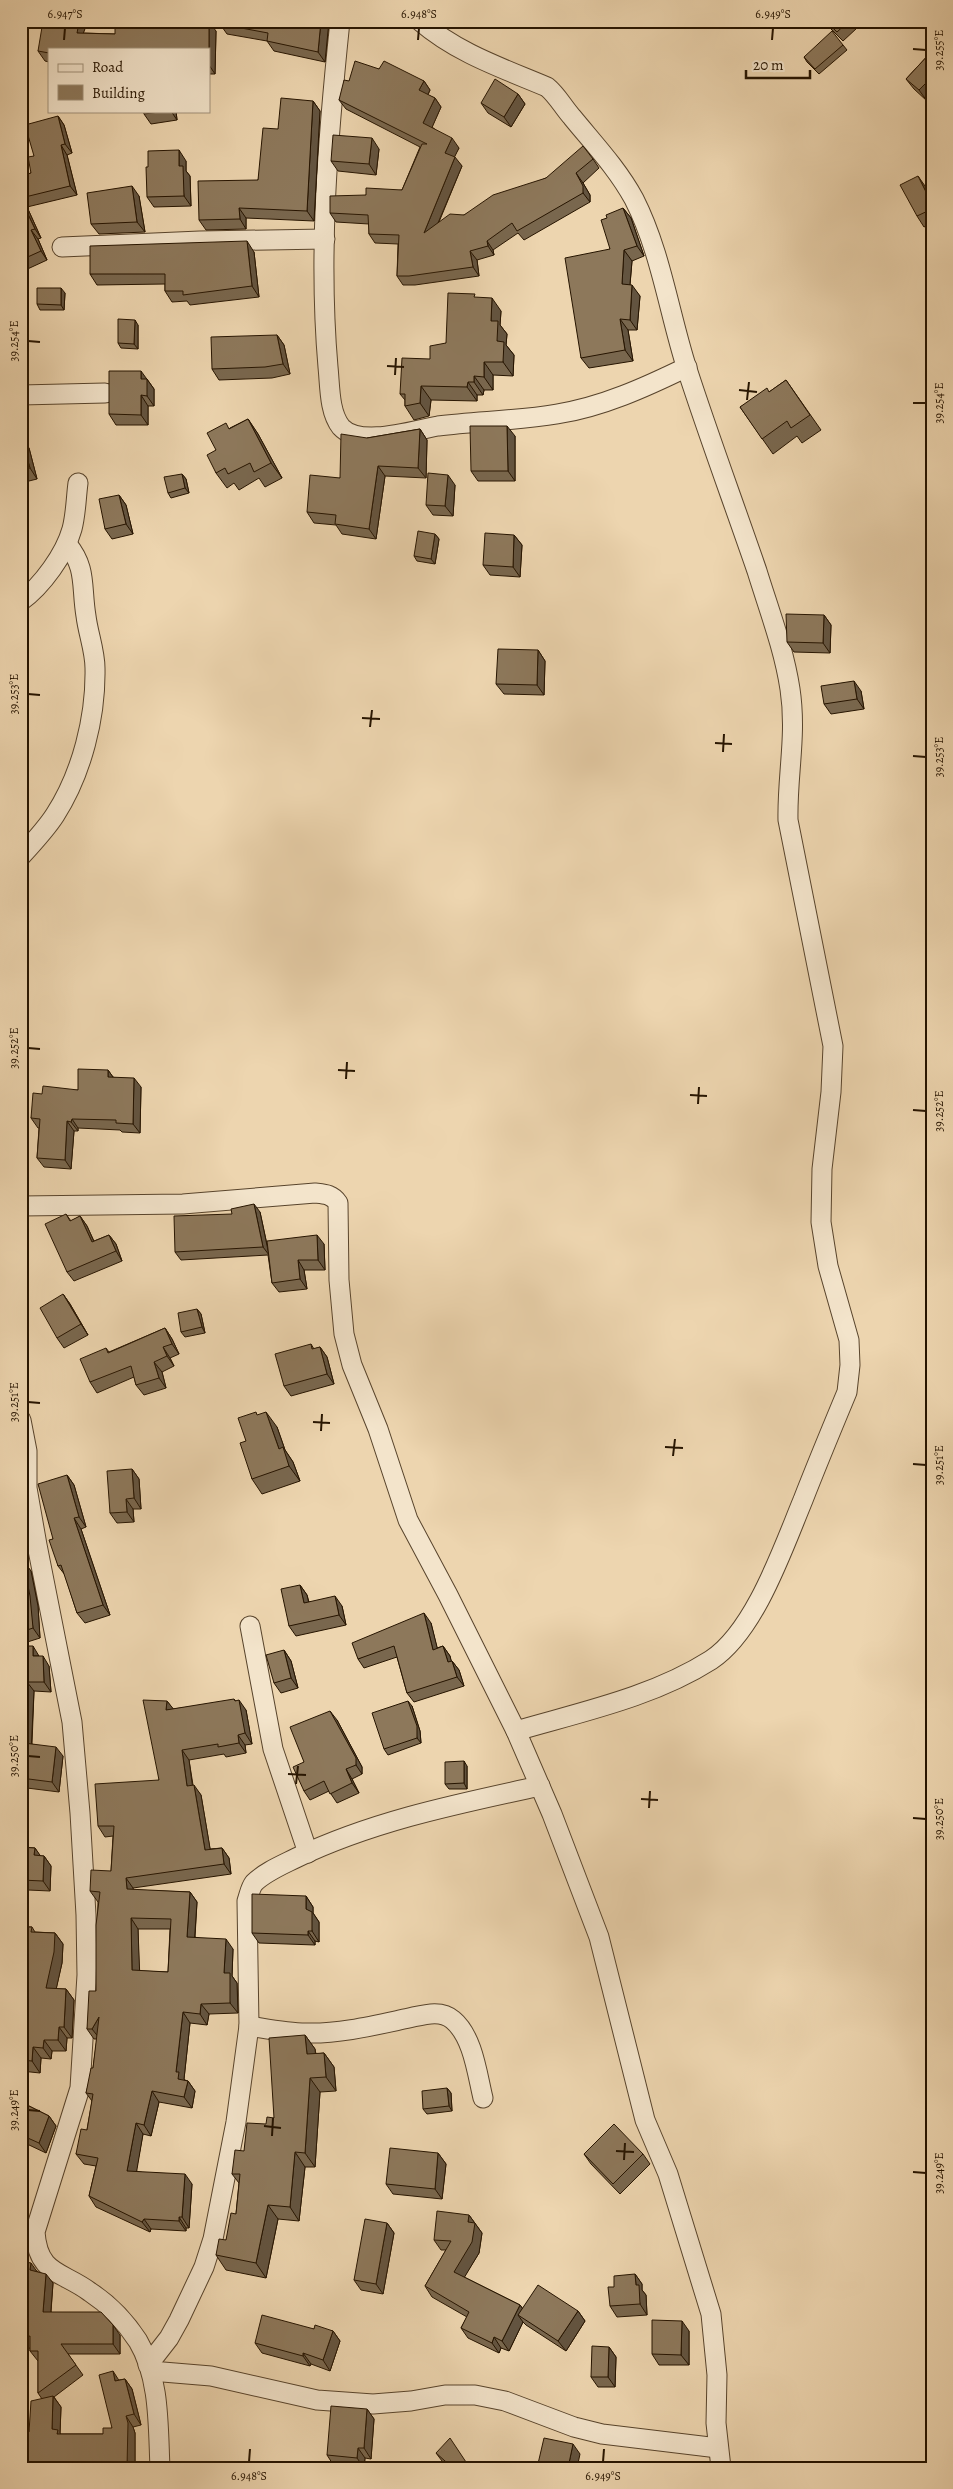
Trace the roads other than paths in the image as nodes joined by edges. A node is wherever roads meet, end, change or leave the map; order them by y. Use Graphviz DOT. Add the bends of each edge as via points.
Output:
graph roads {
  1 [pos="340,21"];
  2 [pos="420,21"];
  3 [pos="325,239"];
  4 [pos="62,247"];
  5 [pos="687,367"];
  6 [pos="105,393"];
  7 [pos="21,395"];
  8 [pos="78,483"];
  9 [pos="66,544"];
  10 [pos="21,601"];
  11 [pos="21,856"];
  12 [pos="21,1206"];
  13 [pos="21,1420"];
  14 [pos="250,1626"];
  15 [pos="516,1732"];
  16 [pos="540,1786"];
  17 [pos="308,1853"];
  18 [pos="249,2026"];
  19 [pos="483,2098"];
  20 [pos="149,2368"];
  21 [pos="718,2448"];
  22 [pos="160,2468"];
  23 [pos="721,2468"];
  1 -- 3 [label="street"];
  2 -- 5 [label="street" via="437,36 471,55 547,87 605,154 643,220"];
  3 -- 4 [label="street"];
  3 -- 5 [label="street" via="324,303 330,394 336,418 342,428 353,435 374,437 438,426 559,414 638,391"];
  5 -- 15 [label="street" via="772,618 790,689 793,759 788,820 834,1046 822,1169 821,1222 828,1266 849,1340 847,1392 777,1565 750,1616 729,1643 712,1659 670,1681 616,1702"];
  6 -- 7 [label="street"];
  8 -- 9 [label="street" via="72,528"];
  9 -- 10 [label="street" via="39,583"];
  9 -- 11 [label="street" via="79,562 83,577 85,614 94,657 94,688 80,761 67,794 55,815"];
  12 -- 15 [label="street" via="183,1204 315,1193 334,1198 339,1210 339,1280 344,1334 352,1365 378,1429 408,1520"];
  13 -- 20 [label="street" via="36,1545 72,1722 86,1915 87,1975 80,2088 34,2232 36,2250 43,2263 90,2291 121,2317 139,2343"];
  14 -- 17 [label="street" via="273,1749"];
  15 -- 16 [label="street"];
  16 -- 17 [label="street" via="427,1810"];
  16 -- 21 [label="street" via="600,1936 645,2120 668,2174 711,2314 717,2375"];
  17 -- 18 [label="street" via="270,1871 253,1884 247,1901"];
  18 -- 19 [label="street" via="314,2033 372,2026 433,2013 445,2014 464,2034 475,2062"];
  18 -- 20 [label="street" via="234,2131 213,2239 204,2267 179,2320"];
  20 -- 21 [label="street" via="211,2376 317,2400 373,2404 445,2395 475,2395 505,2401 583,2429 635,2439"];
  20 -- 22 [label="street" via="156,2400"];
  21 -- 23 [label="street"];
}
